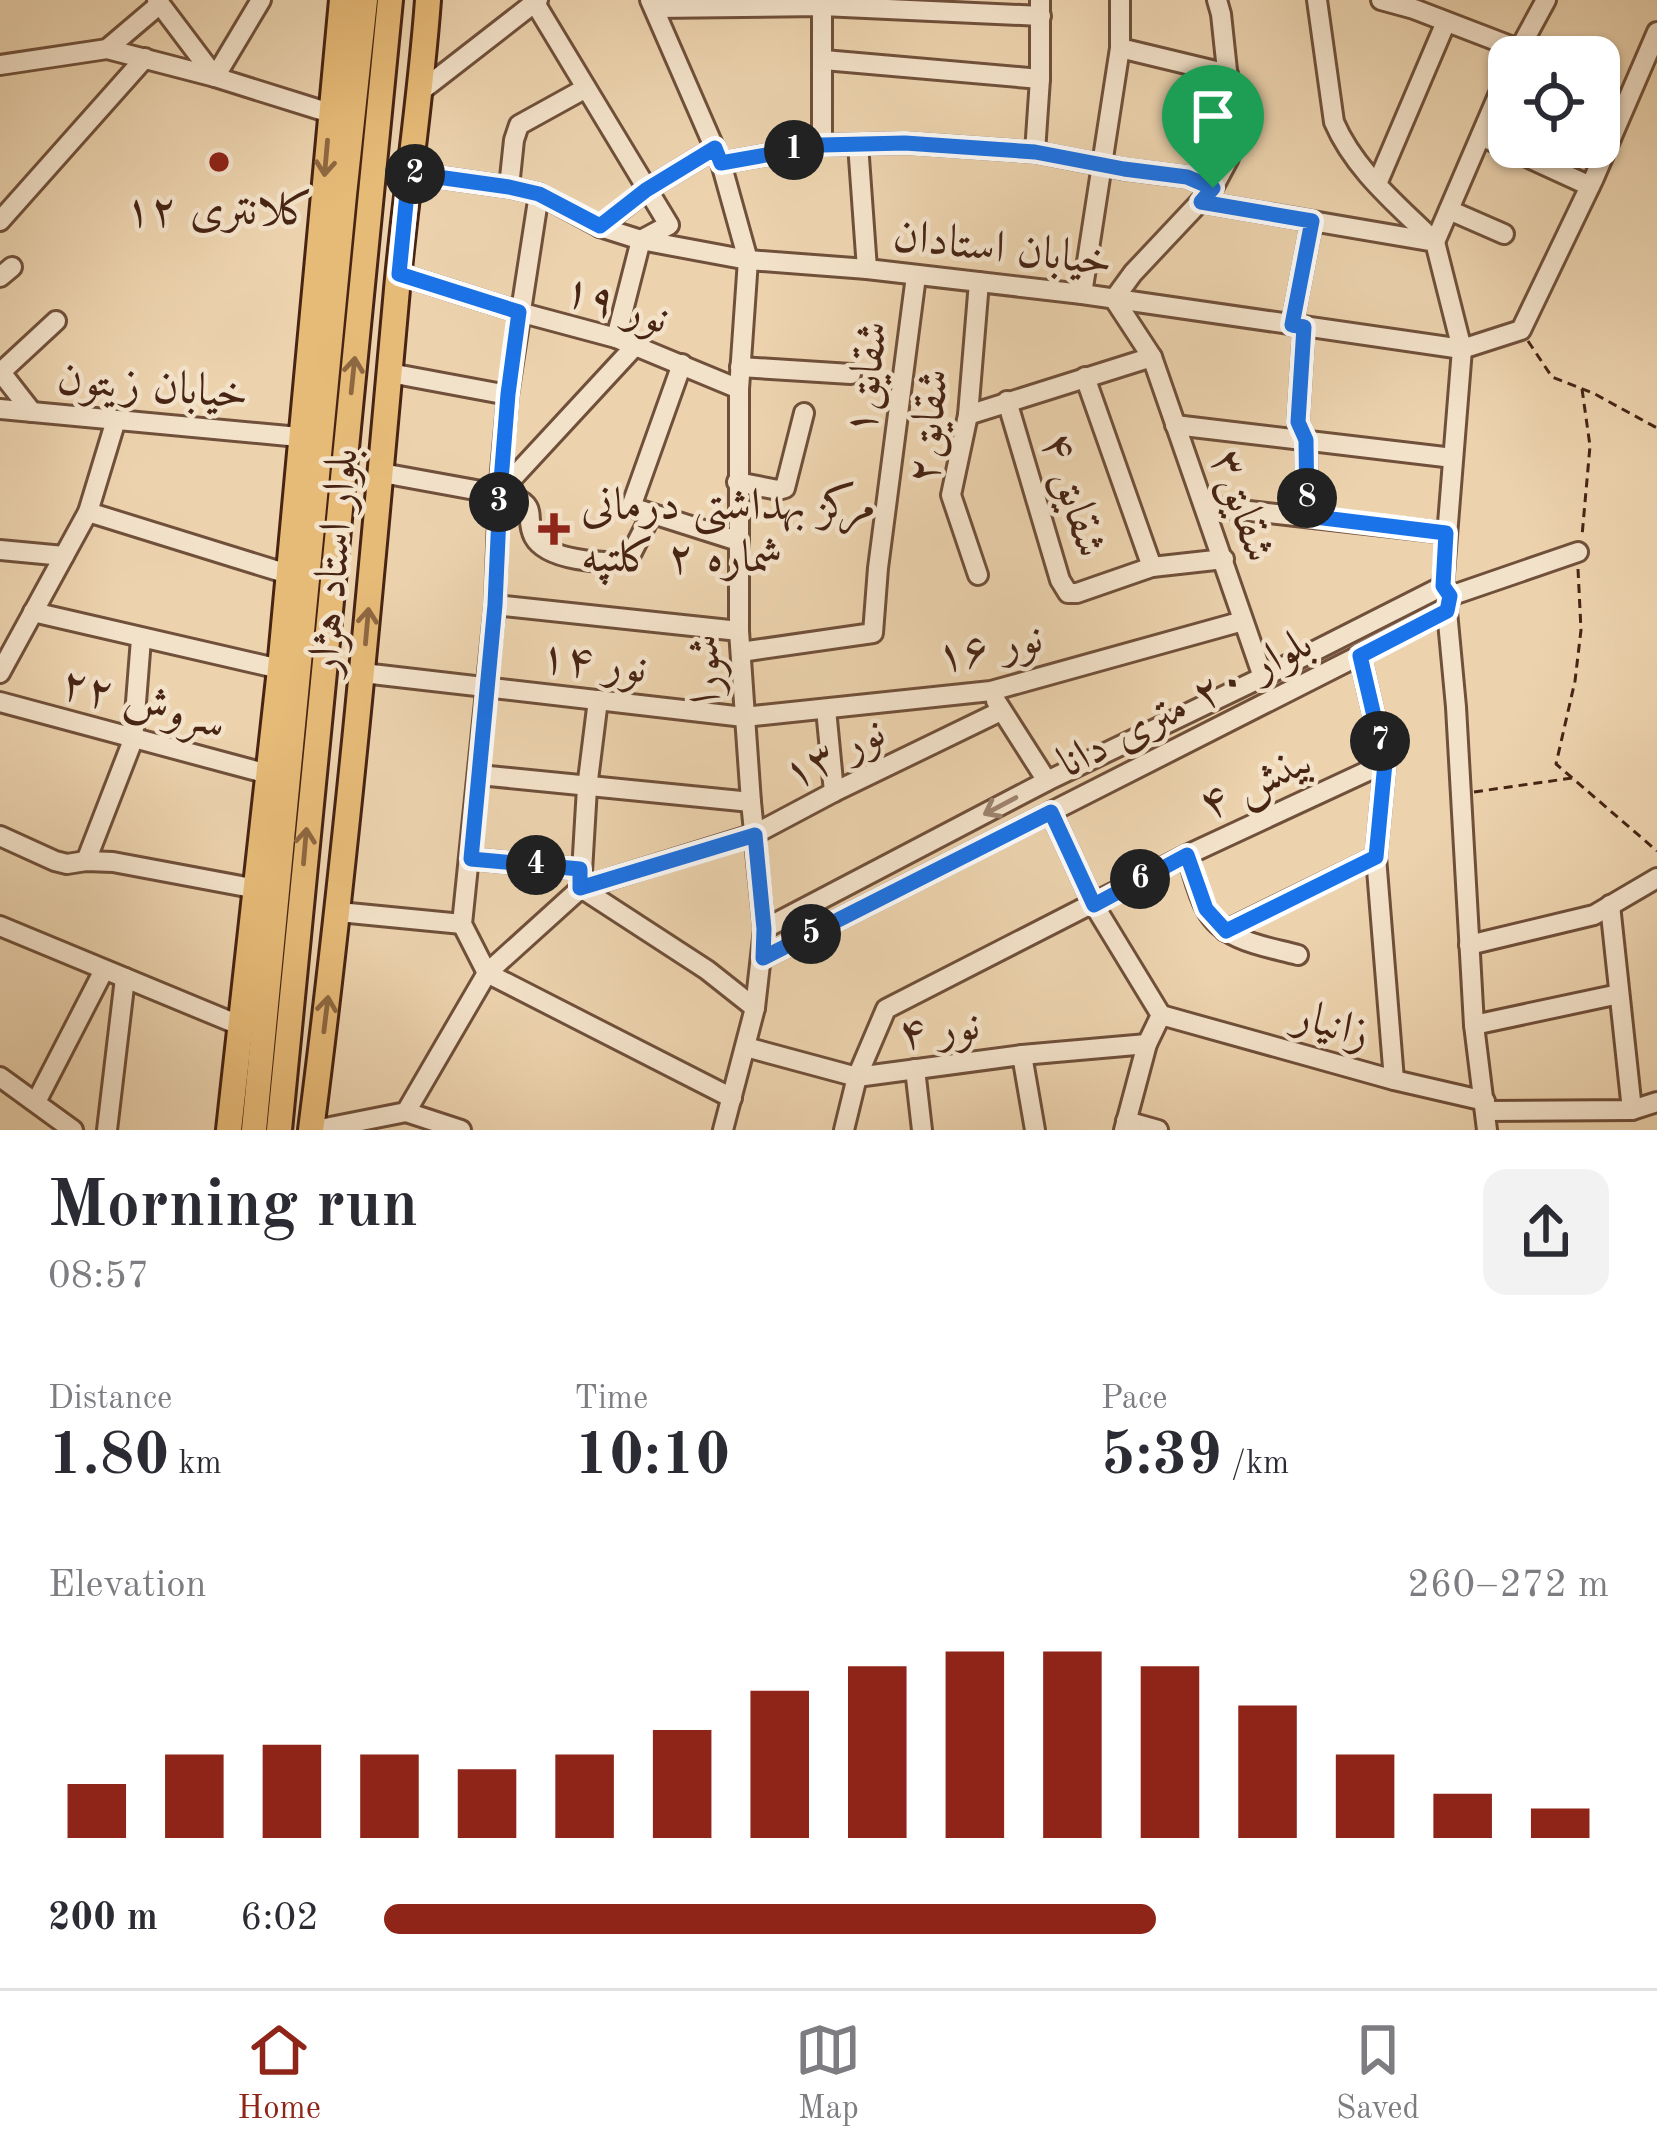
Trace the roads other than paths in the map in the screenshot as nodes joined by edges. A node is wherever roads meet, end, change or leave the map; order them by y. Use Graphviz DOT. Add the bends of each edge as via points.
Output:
graph roads {
  1 [pos="262,0"];
  2 [pos="342,0"];
  3 [pos="365,0"];
  4 [pos="390,0"];
  5 [pos="428,0"];
  6 [pos="1120,0"];
  7 [pos="1217,0"];
  8 [pos="1317,0"];
  9 [pos="1382,0"];
  10 [pos="1546,0"];
  11 [pos="159,2"];
  12 [pos="536,2"];
  13 [pos="652,4"];
  14 [pos="813,4"];
  15 [pos="1040,8"];
  16 [pos="1446,22"];
  17 [pos="1657,32"];
  18 [pos="1526,36"];
  19 [pos="1488,40"];
  20 [pos="1120,47"];
  21 [pos="106,49"];
  22 [pos="146,58"];
  23 [pos="824,61"];
  24 [pos="0,65"];
  25 [pos="1228,74"];
  26 [pos="215,77"];
  27 [pos="1040,79"];
  28 [pos="586,88"];
  29 [pos="421,91"];
  30 [pos="330,113"];
  31 [pos="1488,120"];
  32 [pos="1481,136"];
  33 [pos="858,144"];
  34 [pos="822,145"];
  35 [pos="1035,152"];
  36 [pos="718,155"];
  37 [pos="1101,164"];
  38 [pos="409,173"];
  39 [pos="1376,184"];
  40 [pos="1590,186"];
  41 [pos="509,187"];
  42 [pos="646,190"];
  43 [pos="539,194"];
  44 [pos="1207,195"];
  45 [pos="1449,210"];
  46 [pos="0,220"];
  47 [pos="1312,221"];
  48 [pos="600,226"];
  49 [pos="1504,234"];
  50 [pos="640,240"];
  51 [pos="1435,242"];
  52 [pos="748,260"];
  53 [pos="867,269"];
  54 [pos="399,274"];
  55 [pos="916,276"];
  56 [pos="980,282"];
  57 [pos="1082,294"];
  58 [pos="1114,298"];
  59 [pos="519,312"];
  60 [pos="56,321"];
  61 [pos="1298,326"];
  62 [pos="626,342"];
  63 [pos="1462,350"];
  64 [pos="1152,357"];
  65 [pos="682,364"];
  66 [pos="740,367"];
  67 [pos="0,372"];
  68 [pos="390,373"];
  69 [pos="851,374"];
  70 [pos="1085,377"];
  71 [pos="739,389"];
  72 [pos="508,394"];
  73 [pos="1007,401"];
  74 [pos="0,409"];
  75 [pos="32,412"];
  76 [pos="804,413"];
  77 [pos="968,415"];
  78 [pos="116,420"];
  79 [pos="1175,424"];
  80 [pos="299,437"];
  81 [pos="1306,440"];
  82 [pos="1453,458"];
  83 [pos="382,473"];
  84 [pos="737,482"];
  85 [pos="500,493"];
  86 [pos="1204,506"];
  87 [pos="88,512"];
  88 [pos="651,515"];
  89 [pos="1307,516"];
  90 [pos="1446,533"];
  91 [pos="738,541"];
  92 [pos="0,550"];
  93 [pos="1578,552"];
  94 [pos="64,556"];
  95 [pos="1224,559"];
  96 [pos="1151,567"];
  97 [pos="288,574"];
  98 [pos="978,575"];
  99 [pos="1447,598"];
  100 [pos="495,605"];
  101 [pos="32,612"];
  102 [pos="1243,621"];
  103 [pos="141,639"];
  104 [pos="740,642"];
  105 [pos="1360,656"];
  106 [pos="280,669"];
  107 [pos="0,673"];
  108 [pos="363,673"];
  109 [pos="1264,677"];
  110 [pos="485,687"];
  111 [pos="991,691"];
  112 [pos="598,700"];
  113 [pos="0,702"];
  114 [pos="826,709"];
  115 [pos="1001,711"];
  116 [pos="744,717"];
  117 [pos="134,740"];
  118 [pos="1385,763"];
  119 [pos="268,775"];
  120 [pos="479,775"];
  121 [pos="1047,781"];
  122 [pos="587,788"];
  123 [pos="834,792"];
  124 [pos="751,802"];
  125 [pos="1051,812"];
  126 [pos="755,835"];
  127 [pos="0,836"];
  128 [pos="260,839"];
  129 [pos="1187,855"];
  130 [pos="1376,857"];
  131 [pos="471,859"];
  132 [pos="86,861"];
  133 [pos="1657,878"];
  134 [pos="580,879"];
  135 [pos="256,889"];
  136 [pos="1094,905"];
  137 [pos="1610,905"];
  138 [pos="339,912"];
  139 [pos="462,924"];
  140 [pos="0,926"];
  141 [pos="274,926"];
  142 [pos="764,929"];
  143 [pos="1226,931"];
  144 [pos="1469,945"];
  145 [pos="1298,955"];
  146 [pos="763,958"];
  147 [pos="104,970"];
  148 [pos="487,973"];
  149 [pos="125,978"];
  150 [pos="1618,994"];
  151 [pos="755,1008"];
  152 [pos="1161,1015"];
  153 [pos="239,1025"];
  154 [pos="1474,1025"];
  155 [pos="1147,1044"];
  156 [pos="746,1047"];
  157 [pos="1022,1055"];
  158 [pos="915,1069"];
  159 [pos="0,1077"];
  160 [pos="857,1077"];
  161 [pos="1394,1080"];
  162 [pos="732,1098"];
  163 [pos="36,1102"];
  164 [pos="1657,1102"];
  165 [pos="1632,1110"];
  166 [pos="406,1112"];
  167 [pos="1486,1114"];
  168 [pos="1125,1126"];
  169 [pos="73,1130"];
  170 [pos="107,1130"];
  171 [pos="230,1130"];
  172 [pos="254,1130"];
  173 [pos="279,1130"];
  174 [pos="313,1130"];
  175 [pos="461,1130"];
  176 [pos="723,1130"];
  177 [pos="844,1130"];
  178 [pos="922,1130"];
  179 [pos="1035,1130"];
  180 [pos="1158,1130"];
  1 -- 26 [label="street"];
  2 -- 30 [label="main road, بلوار استاد هژار"];
  3 -- 141 [label="main road, بلوار استاد هژار"];
  173 -- 4 [label="main road, بلوار استاد هژار, one-way"];
  5 -- 29 [label="main road, بلوار استاد هژار"];
  6 -- 20 [label="street"];
  7 -- 25 [label="street"];
  8 -- 39 [label="street" via="1334,122"];
  9 -- 16 [label="street"];
  10 -- 18 [label="street"];
  11 -- 21 [label="street"];
  11 -- 26 [label="street"];
  12 -- 28 [label="street"];
  12 -- 29 [label="street"];
  13 -- 14 [label="street"];
  13 -- 36 [label="street, شورا"];
  14 -- 15 [label="street"];
  14 -- 23 [label="street"];
  15 -- 27 [label="street"];
  16 -- 19 [label="street"];
  16 -- 39 [label="street"];
  17 -- 40 [label="street"];
  20 -- 25 [label="street"];
  20 -- 37 [label="street"];
  21 -- 22 [label="street"];
  21 -- 24 [label="street"];
  22 -- 26 [label="street"];
  22 -- 46 [label="street"];
  23 -- 27 [label="street"];
  23 -- 34 [label="street"];
  25 -- 44 [label="street" via="1232,148"];
  26 -- 30 [label="street"];
  27 -- 35 [label="street"];
  28 -- 41 [label="street" via="519,125"];
  28 -- 42 [label="street"];
  29 -- 38 [label="main road, بلوار استاد هژار"];
  30 -- 80 [label="main road, بلوار استاد هژار, one-way"];
  31 -- 32 [label="street"];
  32 -- 40 [label="street"];
  32 -- 45 [label="street"];
  33 -- 34 [label="street"];
  33 -- 35 [label="street"];
  33 -- 53 [label="street"];
  34 -- 36 [label="street"];
  35 -- 37 [label="street"];
  36 -- 42 [label="street"];
  36 -- 52 [label="street, شورا"];
  37 -- 44 [label="street" via="1187,177"];
  37 -- 57 [label="street"];
  38 -- 41 [label="street, خیابان استادان"];
  38 -- 54 [label="main road, بلوار استاد هژار"];
  39 -- 51 [label="street"];
  40 -- 63 [label="street" via="1521,330"];
  41 -- 43 [label="street, خیابان استادان"];
  42 -- 48 [label="street"];
  42 -- 50 [label="street" via="669,225"];
  43 -- 48 [label="street, خیابان استادان"];
  43 -- 59 [label="street"];
  44 -- 47 [label="street"];
  44 -- 58 [label="street"];
  45 -- 49 [label="street"];
  45 -- 51 [label="street"];
  47 -- 51 [label="street"];
  47 -- 61 [label="street"];
  48 -- 50 [label="street, خیابان استادان"];
  50 -- 52 [label="street, خیابان استادان"];
  50 -- 62 [label="street"];
  51 -- 63 [label="street"];
  52 -- 53 [label="street, خیابان استادان"];
  52 -- 66 [label="street, شورا"];
  53 -- 55 [label="street, خیابان استادان"];
  54 -- 59 [label="street, نور ۱۹"];
  54 -- 68 [label="main road, بلوار استاد هژار"];
  55 -- 56 [label="street, خیابان استادان"];
  55 -- 104 [label="street, شقایق۱" via="873,633"];
  56 -- 57 [label="street, خیابان استادان"];
  56 -- 77 [label="street, شقایق۲"];
  57 -- 58 [label="street, خیابان استادان"];
  58 -- 61 [label="street, خیابان استادان"];
  58 -- 64 [label="street, شقایق۳"];
  59 -- 62 [label="street, نور ۱۹"];
  59 -- 72 [label="street"];
  60 -- 67 [label="street"];
  61 -- 63 [label="street, خیابان استادان"];
  61 -- 81 [label="street" via="1298,422"];
  62 -- 65 [label="street, نور ۱۹"];
  62 -- 85 [label="street"];
  63 -- 82 [label="street"];
  64 -- 70 [label="street"];
  64 -- 79 [label="street, شقایق۳"];
  65 -- 71 [label="street, نور ۱۹"];
  65 -- 88 [label="street" via="631,507"];
  66 -- 69 [label="street"];
  66 -- 71 [label="street, شورا"];
  67 -- 75 [label="street"];
  68 -- 72 [label="street"];
  68 -- 83 [label="main road, بلوار استاد هژار"];
  70 -- 73 [label="street"];
  70 -- 96 [label="street"];
  71 -- 84 [label="street, شورا"];
  72 -- 85 [label="street"];
  73 -- 77 [label="street"];
  73 -- 96 [label="street, شقایق ۴" via="1064,588 1077,593"];
  74 -- 75 [label="street, خیابان زیتون"];
  75 -- 78 [label="street, خیابان زیتون"];
  76 -- 84 [label="street" via="785,488"];
  77 -- 98 [label="street, شقایق۲" via="951,495"];
  78 -- 80 [label="street, خیابان زیتون"];
  78 -- 87 [label="street"];
  79 -- 81 [label="street"];
  79 -- 86 [label="street, شقایق۳"];
  80 -- 97 [label="main road, بلوار استاد هژار"];
  81 -- 82 [label="street"];
  81 -- 89 [label="street"];
  82 -- 90 [label="street"];
  83 -- 85 [label="street"];
  108 -- 83 [label="main road, بلوار استاد هژار, one-way"];
  84 -- 91 [label="street, شورا"];
  85 -- 88 [label="street" via="525,502 532,533 547,549 602,563 626,562"];
  85 -- 100 [label="street"];
  86 -- 89 [label="street"];
  86 -- 95 [label="street, شقایق۳"];
  87 -- 94 [label="street"];
  87 -- 97 [label="street"];
  88 -- 91 [label="street"];
  89 -- 90 [label="street"];
  90 -- 99 [label="street"];
  91 -- 104 [label="street, شورا"];
  92 -- 94 [label="street"];
  93 -- 99 [label="street"];
  94 -- 101 [label="street"];
  95 -- 96 [label="street, شقایق ۴"];
  95 -- 102 [label="street, شقایق۳"];
  97 -- 106 [label="main road, بلوار استاد هژار"];
  99 -- 105 [label="street, بلوار ۲۰ متری دانا"];
  99 -- 109 [label="street, بلوار ۲۰ متری دانا"];
  99 -- 144 [label="street"];
  100 -- 104 [label="street"];
  100 -- 110 [label="street"];
  101 -- 103 [label="street"];
  101 -- 107 [label="street"];
  102 -- 109 [label="street, شقایق۳"];
  102 -- 111 [label="street, نور ۱۶"];
  103 -- 106 [label="street"];
  103 -- 117 [label="street"];
  104 -- 116 [label="street, شورا"];
  105 -- 118 [label="street"];
  105 -- 125 [label="street, بلوار ۲۰ متری دانا"];
  106 -- 119 [label="main road, بلوار استاد هژار"];
  108 -- 110 [label="street, نور ۱۴"];
  108 -- 138 [label="main road, بلوار استاد هژار"];
  109 -- 121 [label="street, بلوار ۲۰ متری دانا"];
  110 -- 112 [label="street, نور ۱۴"];
  110 -- 120 [label="street"];
  111 -- 114 [label="street, نور ۱۶"];
  111 -- 115 [label="street"];
  112 -- 116 [label="street, نور ۱۴"];
  112 -- 122 [label="street"];
  113 -- 117 [label="street, سروش ۲۲"];
  114 -- 116 [label="street, نور ۱۶"];
  114 -- 123 [label="street"];
  115 -- 121 [label="street"];
  115 -- 123 [label="street, نور ۱۳"];
  116 -- 124 [label="street, شورا"];
  117 -- 119 [label="street, سروش ۲۲"];
  117 -- 132 [label="street"];
  118 -- 129 [label="street, بینش ۴"];
  118 -- 130 [label="street"];
  119 -- 128 [label="main road, بلوار استاد هژار"];
  120 -- 122 [label="street"];
  120 -- 131 [label="street"];
  121 -- 142 [label="street, بلوار ۲۰ متری دانا, one-way"];
  122 -- 124 [label="street"];
  122 -- 134 [label="street"];
  123 -- 126 [label="street, نور ۱۳"];
  124 -- 126 [label="street, شورا"];
  125 -- 136 [label="street"];
  125 -- 146 [label="street, بلوار ۲۰ متری دانا"];
  126 -- 134 [label="street, نور ۱۳"];
  126 -- 142 [label="street, شورا"];
  127 -- 132 [label="street" via="55,861"];
  128 -- 135 [label="main road, بلوار استاد هژار"];
  128 -- 141 [label="main road"];
  129 -- 136 [label="street, بینش ۴"];
  129 -- 143 [label="street" via="1206,909"];
  130 -- 143 [label="street"];
  130 -- 161 [label="street"];
  131 -- 134 [label="street"];
  131 -- 139 [label="street"];
  132 -- 135 [label="street"];
  133 -- 137 [label="street"];
  134 -- 148 [label="street"];
  134 -- 151 [label="street"];
  135 -- 153 [label="main road, بلوار استاد هژار"];
  136 -- 152 [label="street"];
  136 -- 160 [label="street, بینش ۴" via="886,1009"];
  137 -- 144 [label="street"];
  137 -- 150 [label="street"];
  138 -- 139 [label="street"];
  174 -- 138 [label="main road, بلوار استاد هژار, one-way"];
  139 -- 148 [label="street"];
  140 -- 147 [label="street"];
  141 -- 172 [label="main road, بلوار استاد هژار"];
  142 -- 146 [label="street, شورا"];
  143 -- 145 [label="street"];
  144 -- 154 [label="street"];
  146 -- 151 [label="street, شورا"];
  147 -- 149 [label="street"];
  147 -- 163 [label="street"];
  148 -- 162 [label="street"];
  148 -- 166 [label="street"];
  149 -- 153 [label="street"];
  149 -- 170 [label="street"];
  150 -- 154 [label="street"];
  150 -- 165 [label="street"];
  151 -- 156 [label="street, شورا"];
  152 -- 155 [label="street"];
  152 -- 161 [label="street, زانیار"];
  153 -- 171 [label="main road, بلوار استاد هژار"];
  154 -- 167 [label="street"];
  155 -- 157 [label="street, نور ۴"];
  155 -- 168 [label="street"];
  156 -- 160 [label="street, نور ۴"];
  156 -- 162 [label="street, شورا"];
  157 -- 158 [label="street, نور ۴"];
  157 -- 179 [label="street"];
  158 -- 160 [label="street, نور ۴"];
  158 -- 178 [label="street"];
  159 -- 163 [label="street"];
  160 -- 177 [label="street, بینش ۴"];
  161 -- 167 [label="street, زانیار"];
  162 -- 176 [label="street, شورا"];
  163 -- 169 [label="street"];
  164 -- 165 [label="street, زانیار"];
  165 -- 167 [label="street, زانیار"];
  166 -- 174 [label="street"];
  166 -- 175 [label="street"];
  168 -- 180 [label="street"];
}
